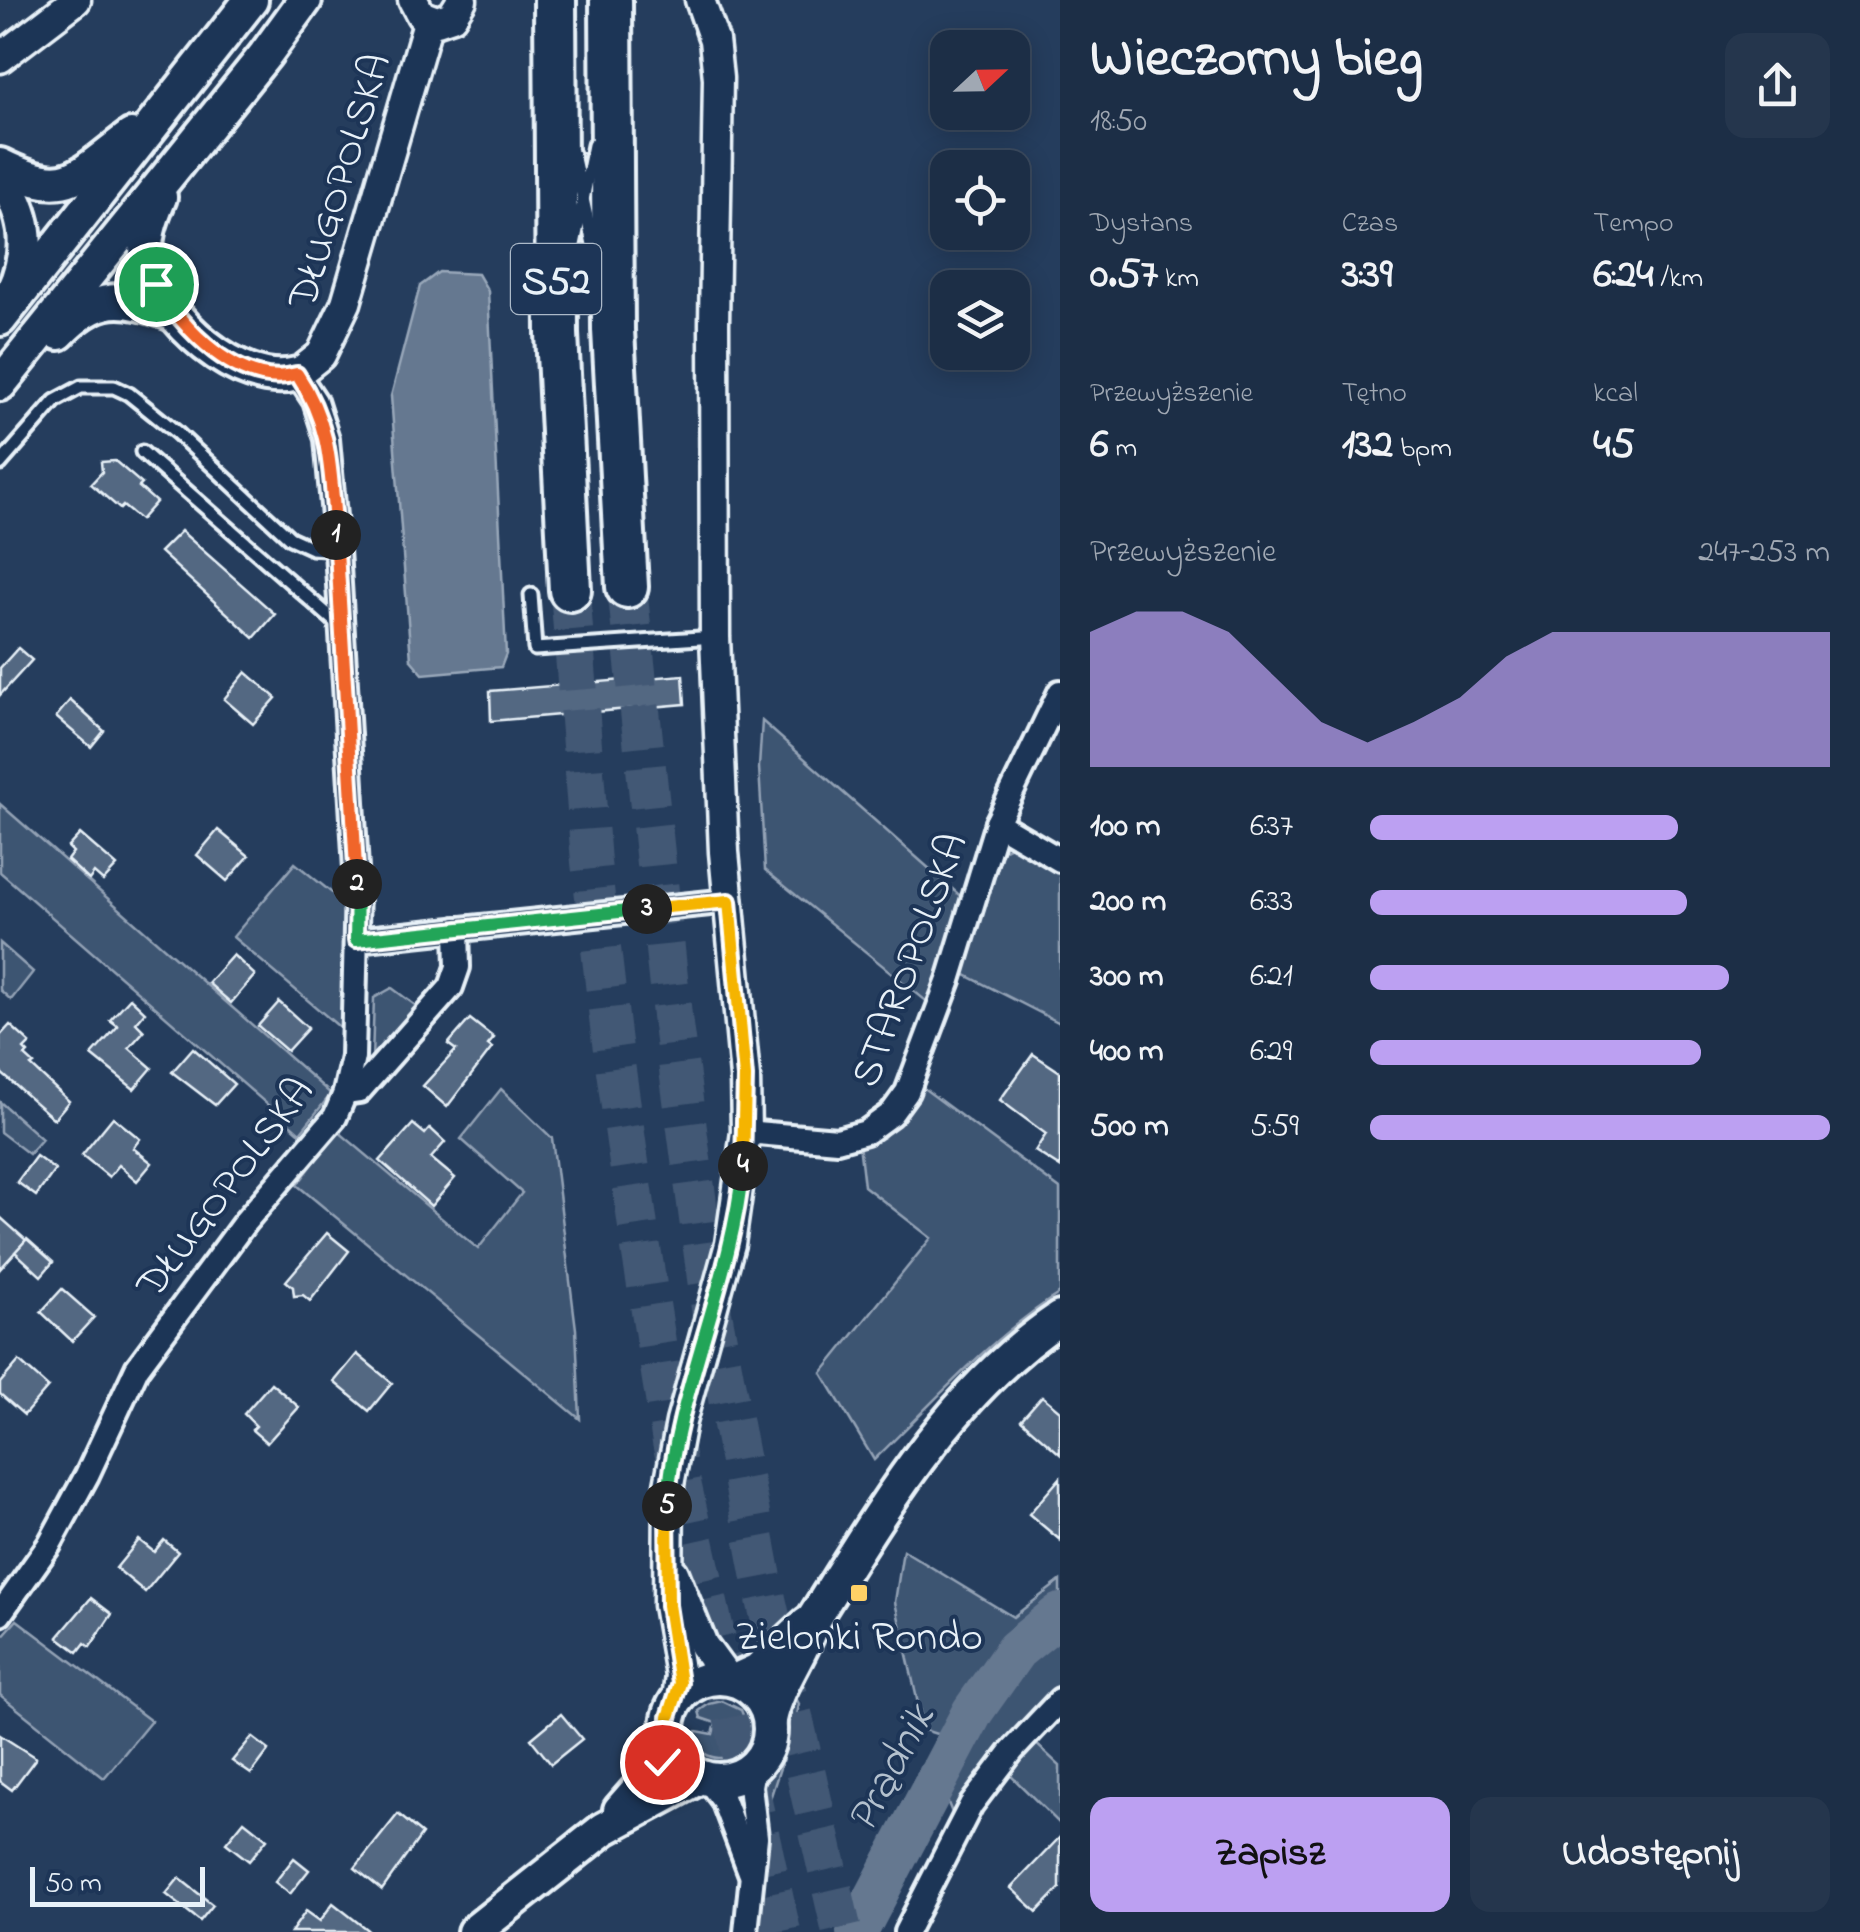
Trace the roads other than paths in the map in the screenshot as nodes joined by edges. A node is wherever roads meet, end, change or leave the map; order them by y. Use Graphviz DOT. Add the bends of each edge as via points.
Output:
graph roads {
  1 [pos="76,0"];
  2 [pos="251,0"];
  3 [pos="305,0"];
  4 [pos="462,0"];
  5 [pos="554,0"];
  6 [pos="611,0"];
  7 [pos="700,0"];
  8 [pos="421,10"];
  9 [pos="0,58"];
  10 [pos="610,68"];
  11 [pos="553,69"];
  12 [pos="167,110"];
  13 [pos="0,165"];
  14 [pos="0,173"];
  15 [pos="169,174"];
  16 [pos="584,200"];
  17 [pos="173,314"];
  18 [pos="0,319"];
  19 [pos="613,330"];
  20 [pos="556,334"];
  21 [pos="297,374"];
  22 [pos="0,385"];
  23 [pos="142,452"];
  24 [pos="0,464"];
  25 [pos="337,550"];
  26 [pos="626,587"];
  27 [pos="550,592"];
  28 [pos="342,627"];
  29 [pos="715,637"];
  30 [pos="1060,692"];
  31 [pos="997,823"];
  32 [pos="1060,860"];
  33 [pos="729,901"];
  34 [pos="457,930"];
  35 [pos="356,940"];
  36 [pos="345,1093"];
  37 [pos="746,1132"];
  38 [pos="1060,1318"];
  39 [pos="667,1558"];
  40 [pos="0,1614"];
  41 [pos="814,1618"];
  42 [pos="732,1679"];
  43 [pos="677,1700"];
  44 [pos="1060,1700"];
  45 [pos="770,1720"];
  46 [pos="669,1740"];
  47 [pos="752,1769"];
  48 [pos="704,1778"];
  49 [pos="604,1829"];
  50 [pos="751,1876"];
  51 [pos="474,1932"];
  52 [pos="746,1932"];
  53 [pos="906,1932"];
  1 -- 9 [label="street"];
  2 -- 12 [label="main road"];
  3 -- 15 [label="main road"];
  4 -- 8 [label="street" via="445,20"];
  5 -- 11 [label="highway, S52"];
  6 -- 10 [label="highway, S52"];
  7 -- 29 [label="street" via="718,78"];
  8 -- 21 [label="street, DŁUGOPOLSKA" via="346,302 320,355"];
  10 -- 16 [label="lane"];
  10 -- 19 [label="highway, S52"];
  11 -- 16 [label="lane"];
  11 -- 20 [label="highway, S52"];
  12 -- 13 [label="main road" via="63,182 32,181"];
  12 -- 18 [label="main road"];
  14 -- 18 [label="main road" via="17,201 25,255"];
  15 -- 17 [label="main road" via="146,246 148,266"];
  15 -- 22 [label="main road"];
  16 -- 19 [label="lane"];
  16 -- 20 [label="lane"];
  17 -- 21 [label="main road" via="246,370"];
  17 -- 22 [label="main road" via="132,300 96,304"];
  19 -- 26 [label="highway, S52"];
  20 -- 27 [label="highway, S52"];
  21 -- 25 [label="street, DŁUGOPOLSKA" via="315,401 327,439"];
  23 -- 28 [label="lane"];
  24 -- 25 [label="lane" via="55,401 81,387 114,387 176,432 290,538"];
  25 -- 28 [label="street, DŁUGOPOLSKA"];
  27 -- 29 [label="lane" via="534,649"];
  28 -- 35 [label="street, DŁUGOPOLSKA"];
  29 -- 33 [label="street"];
  30 -- 31 [label="street, STAROPOLSKA"];
  31 -- 32 [label="street"];
  31 -- 37 [label="street, STAROPOLSKA" via="948,980 907,1092 891,1114 866,1132 837,1140"];
  33 -- 34 [label="street"];
  33 -- 37 [label="street"];
  34 -- 35 [label="street"];
  34 -- 36 [label="street" via="458,967 447,994 359,1091"];
  35 -- 36 [label="street, DŁUGOPOLSKA" via="353,1057"];
  36 -- 40 [label="street, DŁUGOPOLSKA" via="335,1117 245,1222 137,1368 49,1545"];
  37 -- 39 [label="street" via="730,1244 674,1458"];
  38 -- 41 [label="main road" via="995,1369 930,1440"];
  39 -- 42 [label="street" via="704,1645"];
  39 -- 43 [label="street"];
  41 -- 42 [label="main road" via="758,1670"];
  41 -- 45 [label="main road"];
  42 -- 43 [label="main road" via="698,1682"];
  42 -- 45 [label="main road" via="755,1692"];
  43 -- 46 [label="main road"];
  44 -- 53 [label="street" via="971,1805"];
  45 -- 47 [label="main road" via="768,1747"];
  46 -- 48 [label="main road" via="679,1760"];
  46 -- 49 [label="main road" via="662,1762"];
  47 -- 48 [label="main road" via="726,1780"];
  47 -- 50 [label="street"];
  48 -- 49 [label="main road"];
  48 -- 50 [label="street" via="730,1816"];
  49 -- 51 [label="main road"];
  50 -- 52 [label="street"];
}
